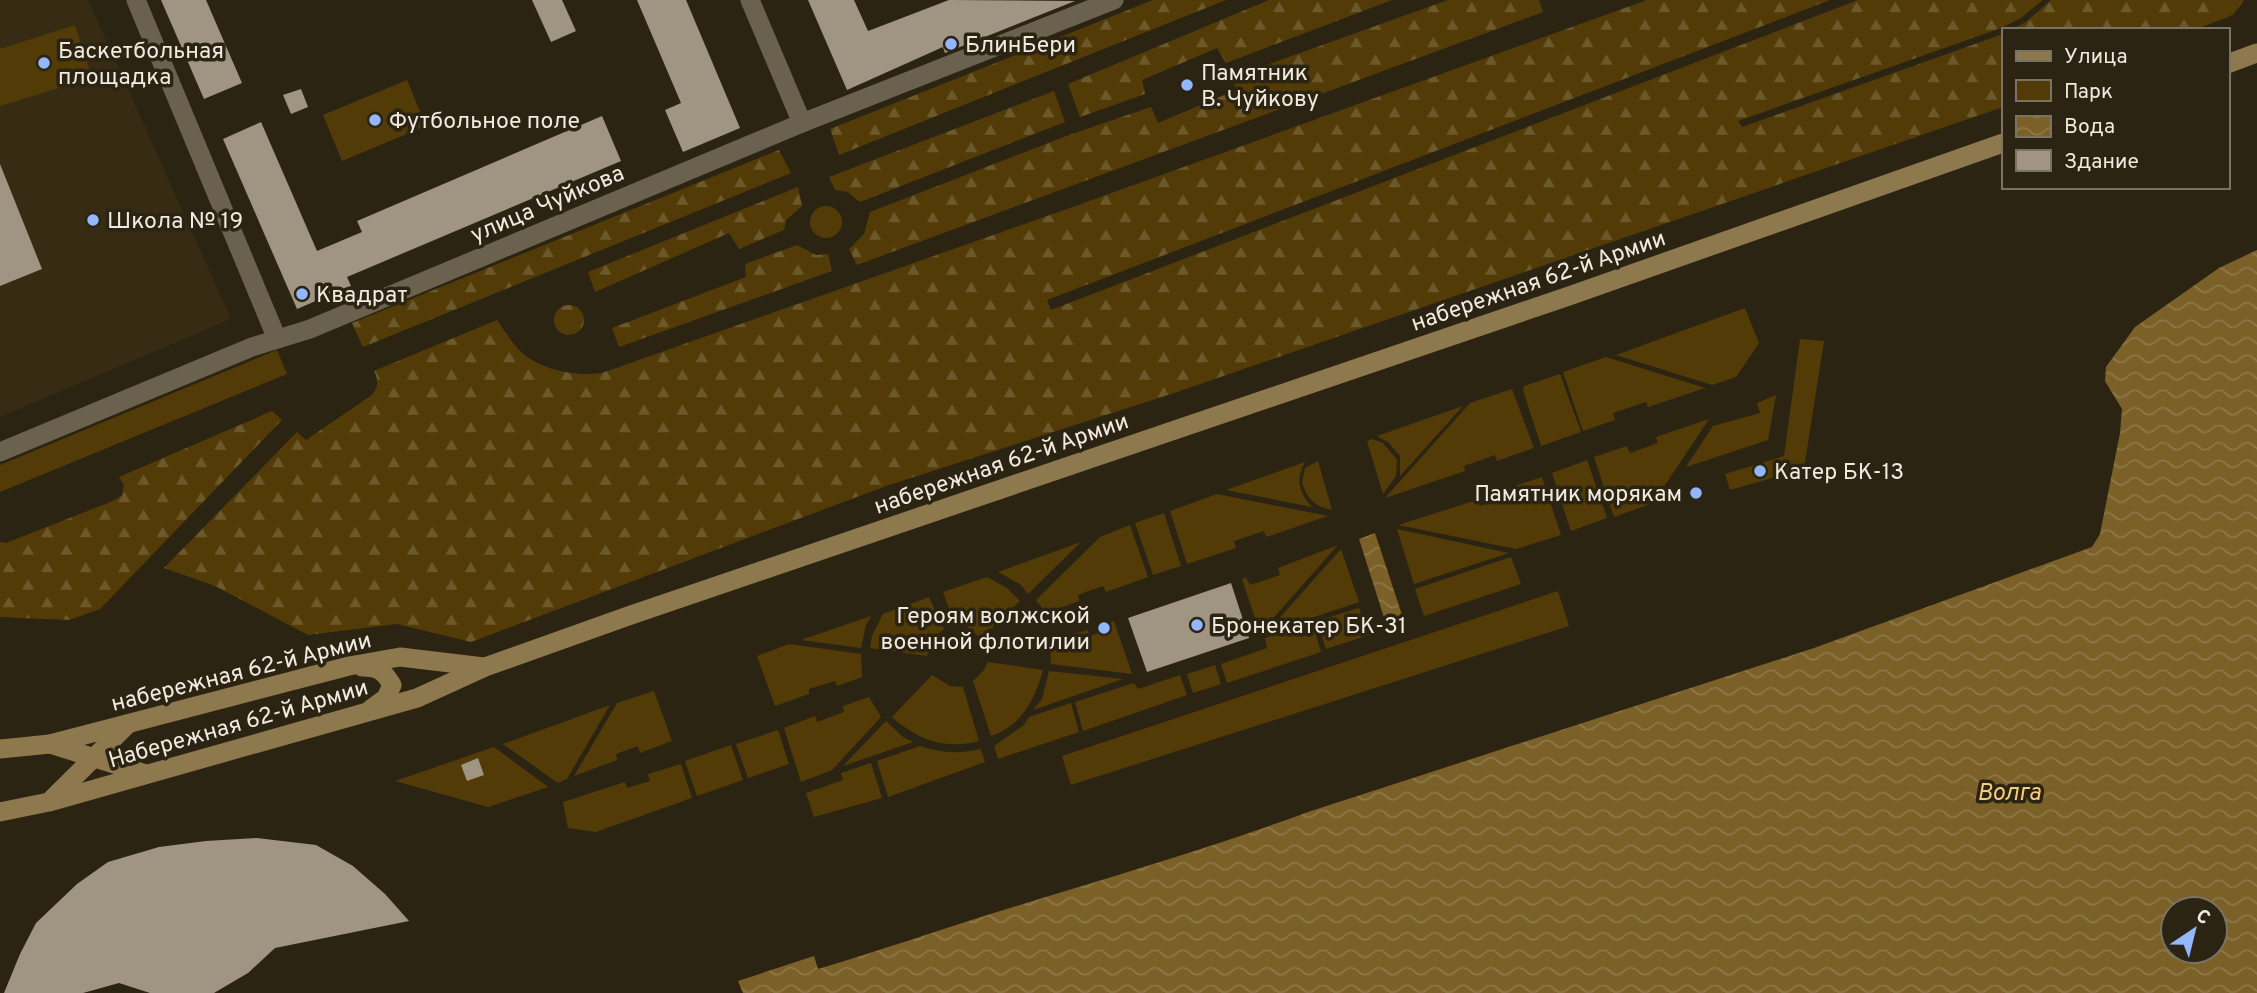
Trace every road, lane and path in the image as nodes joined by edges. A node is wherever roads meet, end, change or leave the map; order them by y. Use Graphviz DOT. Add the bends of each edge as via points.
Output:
graph roads {
  1 [pos="136,0"];
  2 [pos="750,0"];
  3 [pos="1114,0"];
  4 [pos="2257,53"];
  5 [pos="2229,63"];
  6 [pos="802,123"];
  7 [pos="2002,144"];
  8 [pos="277,339"];
  9 [pos="0,452"];
  10 [pos="349,666"];
  11 [pos="485,667"];
  12 [pos="368,712"];
  13 [pos="128,723"];
  14 [pos="50,744"];
  15 [pos="0,749"];
  16 [pos="94,759"];
  17 [pos="147,774"];
  18 [pos="49,802"];
  19 [pos="0,812"];
  1 -- 8 [label="street"];
  2 -- 6 [label="street"];
  3 -- 6 [label="street, улица Чуйкова"];
  4 -- 5 [label="main road"];
  6 -- 8 [label="street, улица Чуйкова" via="310,330"];
  7 -- 11 [label="main road, набережная 62-й Армии"];
  8 -- 9 [label="street, улица Чуйкова"];
  10 -- 11 [label="main road, набережная 62-й Армии" via="400,657"];
  10 -- 12 [label="main road" via="385,672 392,685 386,698"];
  10 -- 13 [label="main road, набережная 62-й Армии"];
  11 -- 12 [label="main road, Набережная 62-й Армии" via="417,698"];
  12 -- 17 [label="main road, Набережная 62-й Армии"];
  13 -- 14 [label="main road, набережная 62-й Армии"];
  13 -- 16 [label="main road"];
  14 -- 15 [label="main road, набережная 62-й Армии"];
  14 -- 16 [label="main road"];
  16 -- 17 [label="main road"];
  16 -- 18 [label="main road"];
  17 -- 18 [label="main road, Набережная 62-й Армии"];
  18 -- 19 [label="main road, Набережная 62-й Армии"];
}
